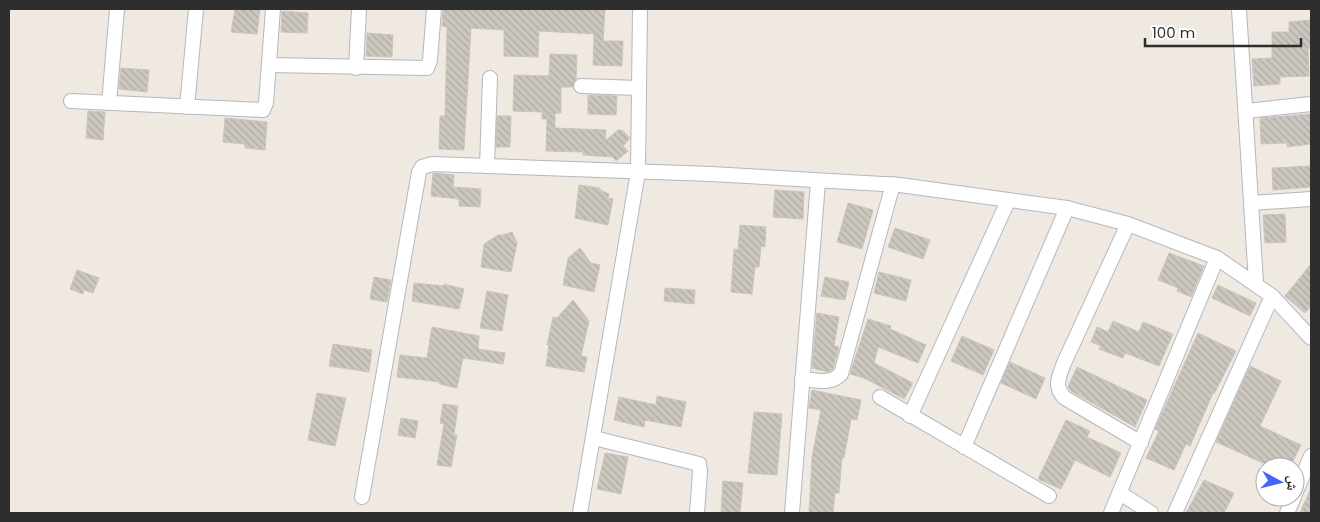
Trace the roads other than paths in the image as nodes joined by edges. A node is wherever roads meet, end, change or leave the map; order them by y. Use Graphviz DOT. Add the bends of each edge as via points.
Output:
graph roads {
  1 [pos="117,9"];
  2 [pos="196,9"];
  3 [pos="273,9"];
  4 [pos="359,9"];
  5 [pos="434,9"];
  6 [pos="640,9"];
  7 [pos="1239,9"];
  8 [pos="269,65"];
  9 [pos="356,68"];
  10 [pos="490,78"];
  11 [pos="582,86"];
  12 [pos="639,88"];
  13 [pos="71,101"];
  14 [pos="109,103"];
  15 [pos="1311,104"];
  16 [pos="187,106"];
  17 [pos="1246,110"];
  18 [pos="487,166"];
  19 [pos="638,172"];
  20 [pos="818,182"];
  21 [pos="893,184"];
  22 [pos="1311,199"];
  23 [pos="1008,201"];
  24 [pos="1250,203"];
  25 [pos="1067,208"];
  26 [pos="1128,224"];
  27 [pos="1217,258"];
  28 [pos="1256,283"];
  29 [pos="1272,296"];
  30 [pos="1311,338"];
  31 [pos="802,379"];
  32 [pos="880,397"];
  33 [pos="910,416"];
  34 [pos="594,438"];
  35 [pos="1141,443"];
  36 [pos="964,447"];
  37 [pos="1311,456"];
  38 [pos="1305,470"];
  39 [pos="1120,493"];
  40 [pos="1049,496"];
  41 [pos="362,497"];
  42 [pos="580,513"];
  43 [pos="697,513"];
  44 [pos="792,513"];
  45 [pos="1111,513"];
  46 [pos="1151,513"];
  47 [pos="1175,513"];
  1 -- 14 [label="street"];
  2 -- 16 [label="street"];
  3 -- 8 [label="street"];
  4 -- 9 [label="street"];
  5 -- 9 [label="street" via="427,68"];
  6 -- 12 [label="street"];
  7 -- 17 [label="street"];
  8 -- 9 [label="street"];
  8 -- 16 [label="street" via="264,110"];
  10 -- 18 [label="street"];
  11 -- 12 [label="street"];
  12 -- 19 [label="street"];
  13 -- 14 [label="street"];
  14 -- 16 [label="street"];
  15 -- 17 [label="street"];
  17 -- 24 [label="street"];
  18 -- 19 [label="street"];
  18 -- 41 [label="street" via="432,164 422,167 419,172"];
  19 -- 20 [label="street"];
  19 -- 34 [label="street"];
  20 -- 21 [label="street"];
  20 -- 31 [label="street"];
  21 -- 23 [label="street"];
  21 -- 31 [label="street" via="841,374 829,382"];
  22 -- 24 [label="street"];
  23 -- 25 [label="street"];
  23 -- 33 [label="street"];
  24 -- 28 [label="street"];
  25 -- 26 [label="street"];
  25 -- 36 [label="street"];
  26 -- 27 [label="street"];
  26 -- 35 [label="street" via="1057,384 1065,398"];
  27 -- 28 [label="street"];
  27 -- 35 [label="street"];
  28 -- 29 [label="street"];
  29 -- 30 [label="street"];
  29 -- 47 [label="street"];
  31 -- 44 [label="street"];
  32 -- 33 [label="street"];
  33 -- 36 [label="street"];
  34 -- 42 [label="street"];
  34 -- 43 [label="street" via="699,464"];
  35 -- 39 [label="street"];
  36 -- 40 [label="street"];
  37 -- 38 [label="street"];
  39 -- 45 [label="street"];
  39 -- 46 [label="street"];
}
